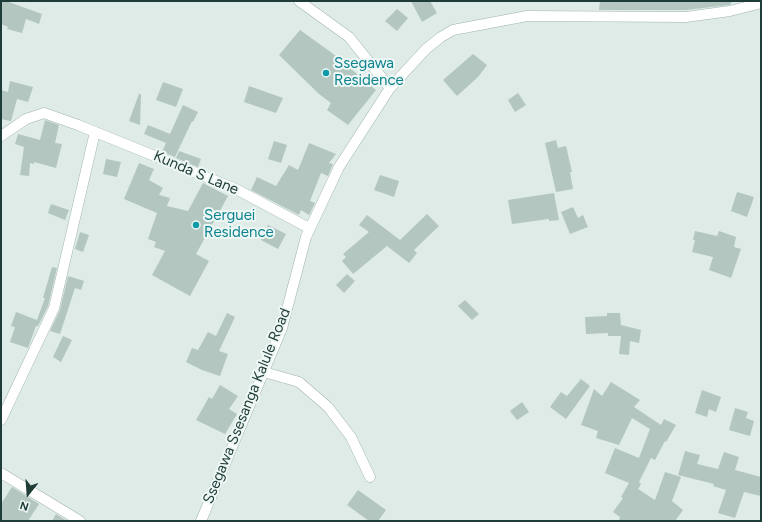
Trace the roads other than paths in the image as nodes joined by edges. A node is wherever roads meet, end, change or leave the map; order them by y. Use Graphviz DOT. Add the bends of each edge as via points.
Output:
graph roads {
  1 [pos="299,1"];
  2 [pos="761,3"];
  3 [pos="390,88"];
  4 [pos="94,132"];
  5 [pos="1,136"];
  6 [pos="310,228"];
  7 [pos="264,372"];
  8 [pos="1,420"];
  9 [pos="1,473"];
  10 [pos="370,477"];
  11 [pos="80,521"];
  12 [pos="201,521"];
  1 -- 3 [label="street" via="349,37"];
  2 -- 3 [label="street, Ssegawa Ssesanga Kalule Road" via="730,11 686,17 527,16 453,30 426,49"];
  3 -- 6 [label="street, Ssegawa Ssesanga Kalule Road" via="339,167"];
  4 -- 5 [label="street, Kunda S Lane" via="44,112 26,119"];
  4 -- 6 [label="street, Kunda S Lane" via="236,189"];
  4 -- 8 [label="street" via="54,308"];
  6 -- 7 [label="street, Ssegawa Ssesanga Kalule Road" via="282,328"];
  7 -- 10 [label="street" via="299,382 328,407 351,437"];
  7 -- 12 [label="street, Ssegawa Ssesanga Kalule Road"];
  9 -- 11 [label="street"];
}
